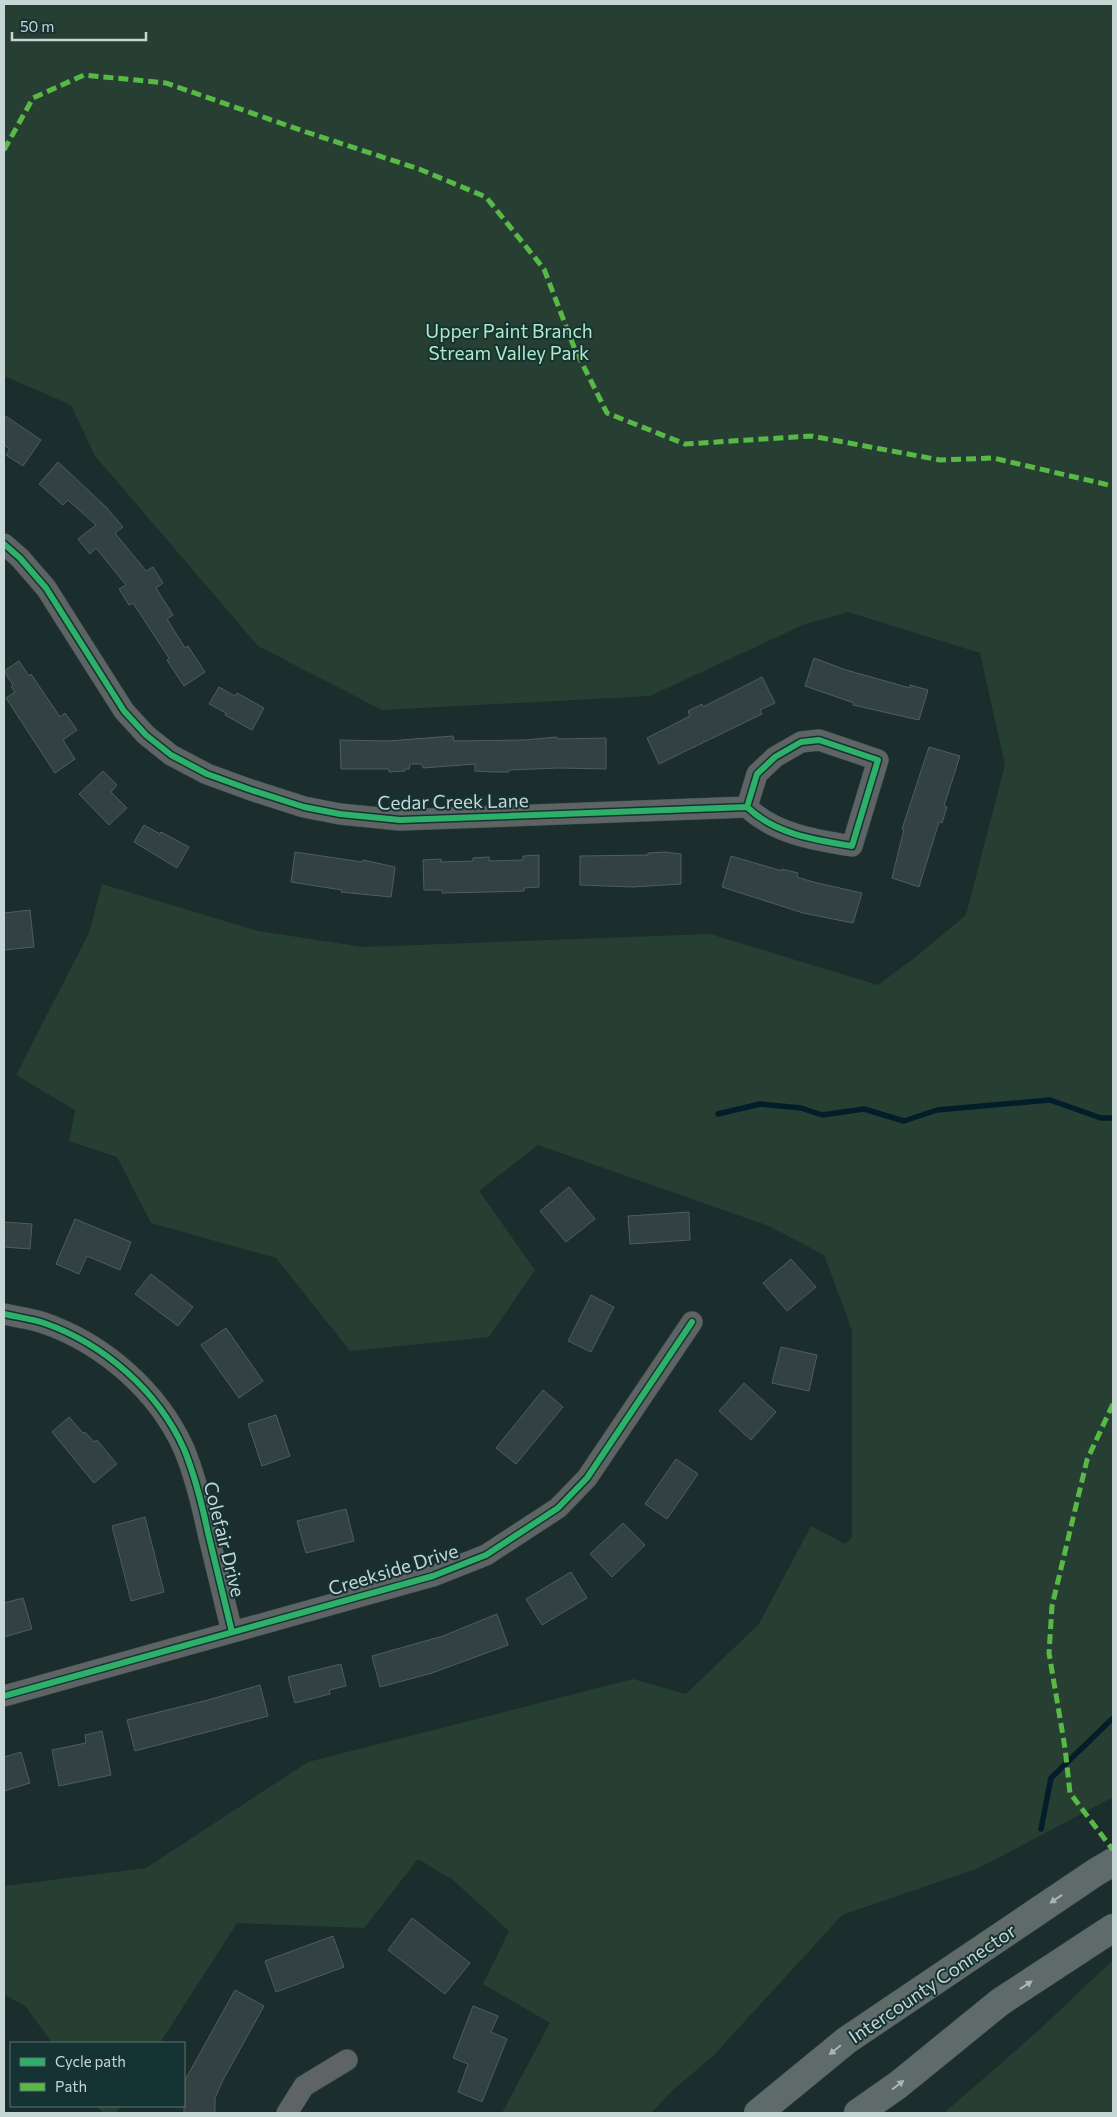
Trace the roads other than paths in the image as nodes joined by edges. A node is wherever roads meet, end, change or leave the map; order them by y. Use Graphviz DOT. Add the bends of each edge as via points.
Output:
graph roads {
  1 [pos="4,544"];
  2 [pos="747,807"];
  3 [pos="4,1314"];
  4 [pos="692,1322"];
  5 [pos="232,1632"];
  6 [pos="4,1696"];
  7 [pos="1105,1867"];
  8 [pos="1113,1928"];
  9 [pos="347,2060"];
  10 [pos="287,2113"];
  11 [pos="758,2113"];
  12 [pos="858,2113"];
  1 -- 2 [label="street, Cedar Creek Lane" via="46,588 124,711 146,735 171,755 207,774 251,790 313,809 400,820"];
  2 -- 2 [label="street" via="757,774 775,757 801,742 819,740 878,760 852,846 787,832 760,820"];
  3 -- 5 [label="street, Colefair Drive" via="44,1323 79,1338 110,1358 139,1383 163,1412 183,1448 198,1489"];
  4 -- 5 [label="street, Creekside Drive" via="587,1478 558,1508 486,1555 433,1576"];
  5 -- 6 [label="street, Creekside Drive"];
  7 -- 11 [label="highway, Intercounty Connector, one-way" via="848,2040"];
  12 -- 8 [label="highway, one-way" via="898,2085 1000,2002"];
  9 -- 10 [label="street" via="304,2086"];
}
